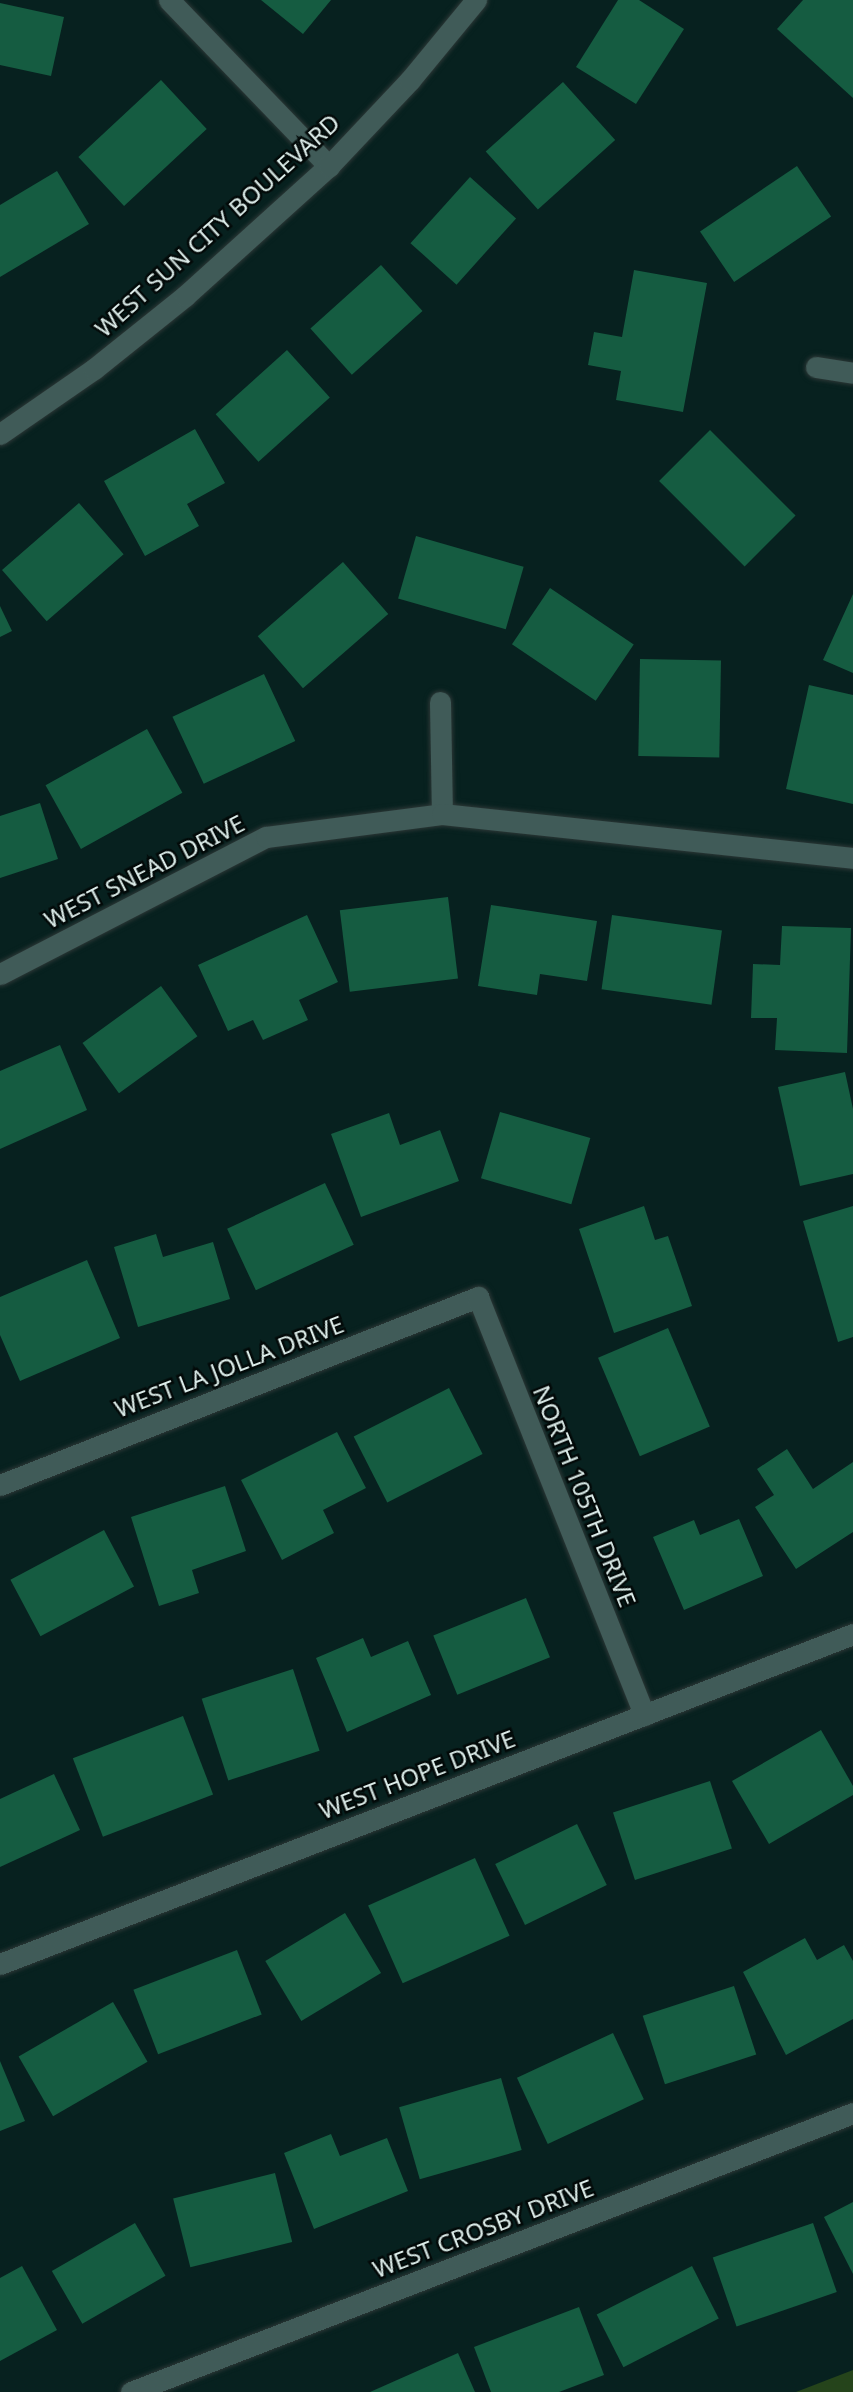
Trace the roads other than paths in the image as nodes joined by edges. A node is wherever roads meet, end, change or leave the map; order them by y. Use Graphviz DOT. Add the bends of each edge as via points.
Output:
graph roads {
  1 [pos="169,0"];
  2 [pos="476,0"];
  3 [pos="329,166"];
  4 [pos="816,366"];
  5 [pos="853,373"];
  6 [pos="0,434"];
  7 [pos="440,702"];
  8 [pos="442,814"];
  9 [pos="853,858"];
  10 [pos="0,974"];
  11 [pos="478,1297"];
  12 [pos="0,1485"];
  13 [pos="853,1633"];
  14 [pos="644,1715"];
  15 [pos="0,1964"];
  16 [pos="853,2113"];
  17 [pos="131,2392"];
  1 -- 3 [label="street"];
  2 -- 3 [label="street, WEST SUN CITY BOULEVARD"];
  3 -- 6 [label="street, WEST SUN CITY BOULEVARD" via="185,296 94,369"];
  4 -- 5 [label="street"];
  7 -- 8 [label="street"];
  8 -- 9 [label="street, WEST SNEAD DRIVE"];
  8 -- 10 [label="street, WEST SNEAD DRIVE" via="266,837"];
  11 -- 12 [label="street, WEST LA JOLLA DRIVE"];
  11 -- 14 [label="street, NORTH 105TH DRIVE"];
  13 -- 14 [label="street, WEST HOPE DRIVE"];
  14 -- 15 [label="street, WEST HOPE DRIVE"];
  16 -- 17 [label="street, WEST CROSBY DRIVE"];
}
